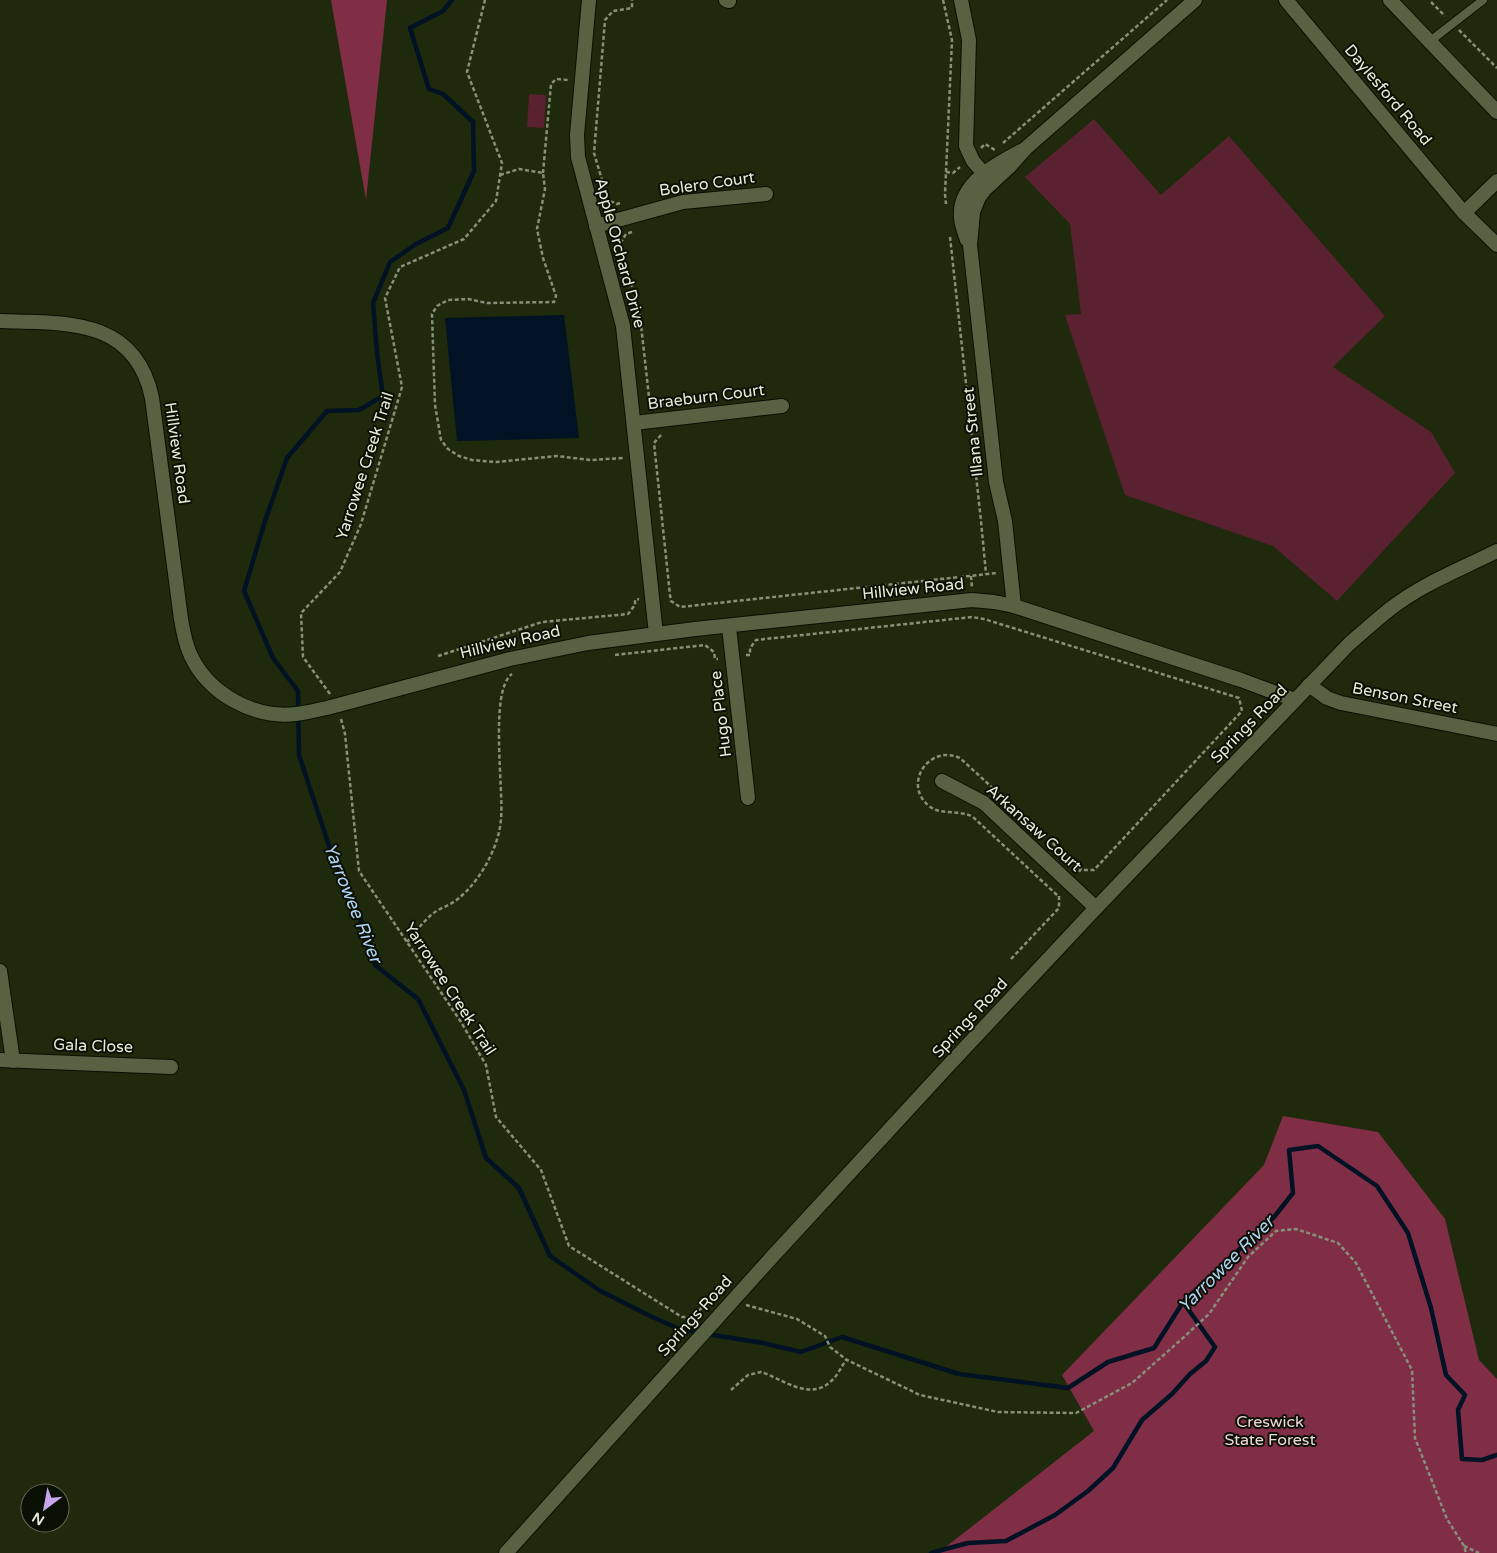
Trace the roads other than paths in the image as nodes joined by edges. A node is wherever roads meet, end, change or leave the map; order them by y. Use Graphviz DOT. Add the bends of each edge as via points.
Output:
graph roads {
  1 [pos="589,0"];
  2 [pos="961,0"];
  3 [pos="1194,0"];
  4 [pos="1286,0"];
  5 [pos="1390,0"];
  6 [pos="1483,0"];
  7 [pos="1429,42"];
  8 [pos="1497,112"];
  9 [pos="988,179"];
  10 [pos="1497,181"];
  11 [pos="766,194"];
  12 [pos="1464,213"];
  13 [pos="596,226"];
  14 [pos="1497,246"];
  15 [pos="0,321"];
  16 [pos="782,406"];
  17 [pos="634,423"];
  18 [pos="1497,551"];
  19 [pos="1014,606"];
  20 [pos="729,627"];
  21 [pos="656,634"];
  22 [pos="1310,685"];
  23 [pos="1295,700"];
  24 [pos="1497,734"];
  25 [pos="942,781"];
  26 [pos="748,798"];
  27 [pos="1096,908"];
  28 [pos="0,972"];
  29 [pos="6,1060"];
  30 [pos="171,1067"];
  31 [pos="506,1553"];
  1 -- 13 [label="street, Apple Orchard Drive" via="577,146 579,166"];
  2 -- 9 [label="street" via="970,40 965,140 970,157"];
  3 -- 9 [label="street, Illana Street" via="1026,148 1007,169"];
  4 -- 12 [label="street, Daylesford Road"];
  5 -- 7 [label="street"];
  6 -- 7 [label="lane"];
  7 -- 8 [label="street"];
  9 -- 19 [label="street, Illana Street" via="969,189 961,209 961,220 971,252 996,482 1005,521"];
  10 -- 12 [label="street"];
  11 -- 13 [label="street, Bolero Court" via="683,202"];
  12 -- 14 [label="street, Daylesford Road"];
  13 -- 17 [label="street, Apple Orchard Drive" via="623,326"];
  15 -- 21 [label="street, Hillview Road" via="89,327 118,342 135,359 152,398 183,632 191,655 207,680 238,702 261,711 296,714 536,653"];
  16 -- 17 [label="street, Braeburn Court"];
  17 -- 21 [label="street, Apple Orchard Drive"];
  18 -- 22 [label="street, Springs Road" via="1432,583 1391,608 1349,644"];
  19 -- 20 [label="street, Hillview Road" via="964,600"];
  19 -- 23 [label="street, Hillview Road"];
  20 -- 21 [label="street, Hillview Road"];
  20 -- 26 [label="street, Hugo Place"];
  22 -- 23 [label="street, Springs Road"];
  22 -- 24 [label="street, Benson Street" via="1327,698 1341,703"];
  23 -- 27 [label="street, Springs Road"];
  25 -- 27 [label="street, Arkansaw Court" via="984,803"];
  27 -- 31 [label="street, Springs Road" via="691,1346"];
  28 -- 29 [label="street, Gala Close"];
  29 -- 30 [label="street, Gala Close"];
}
